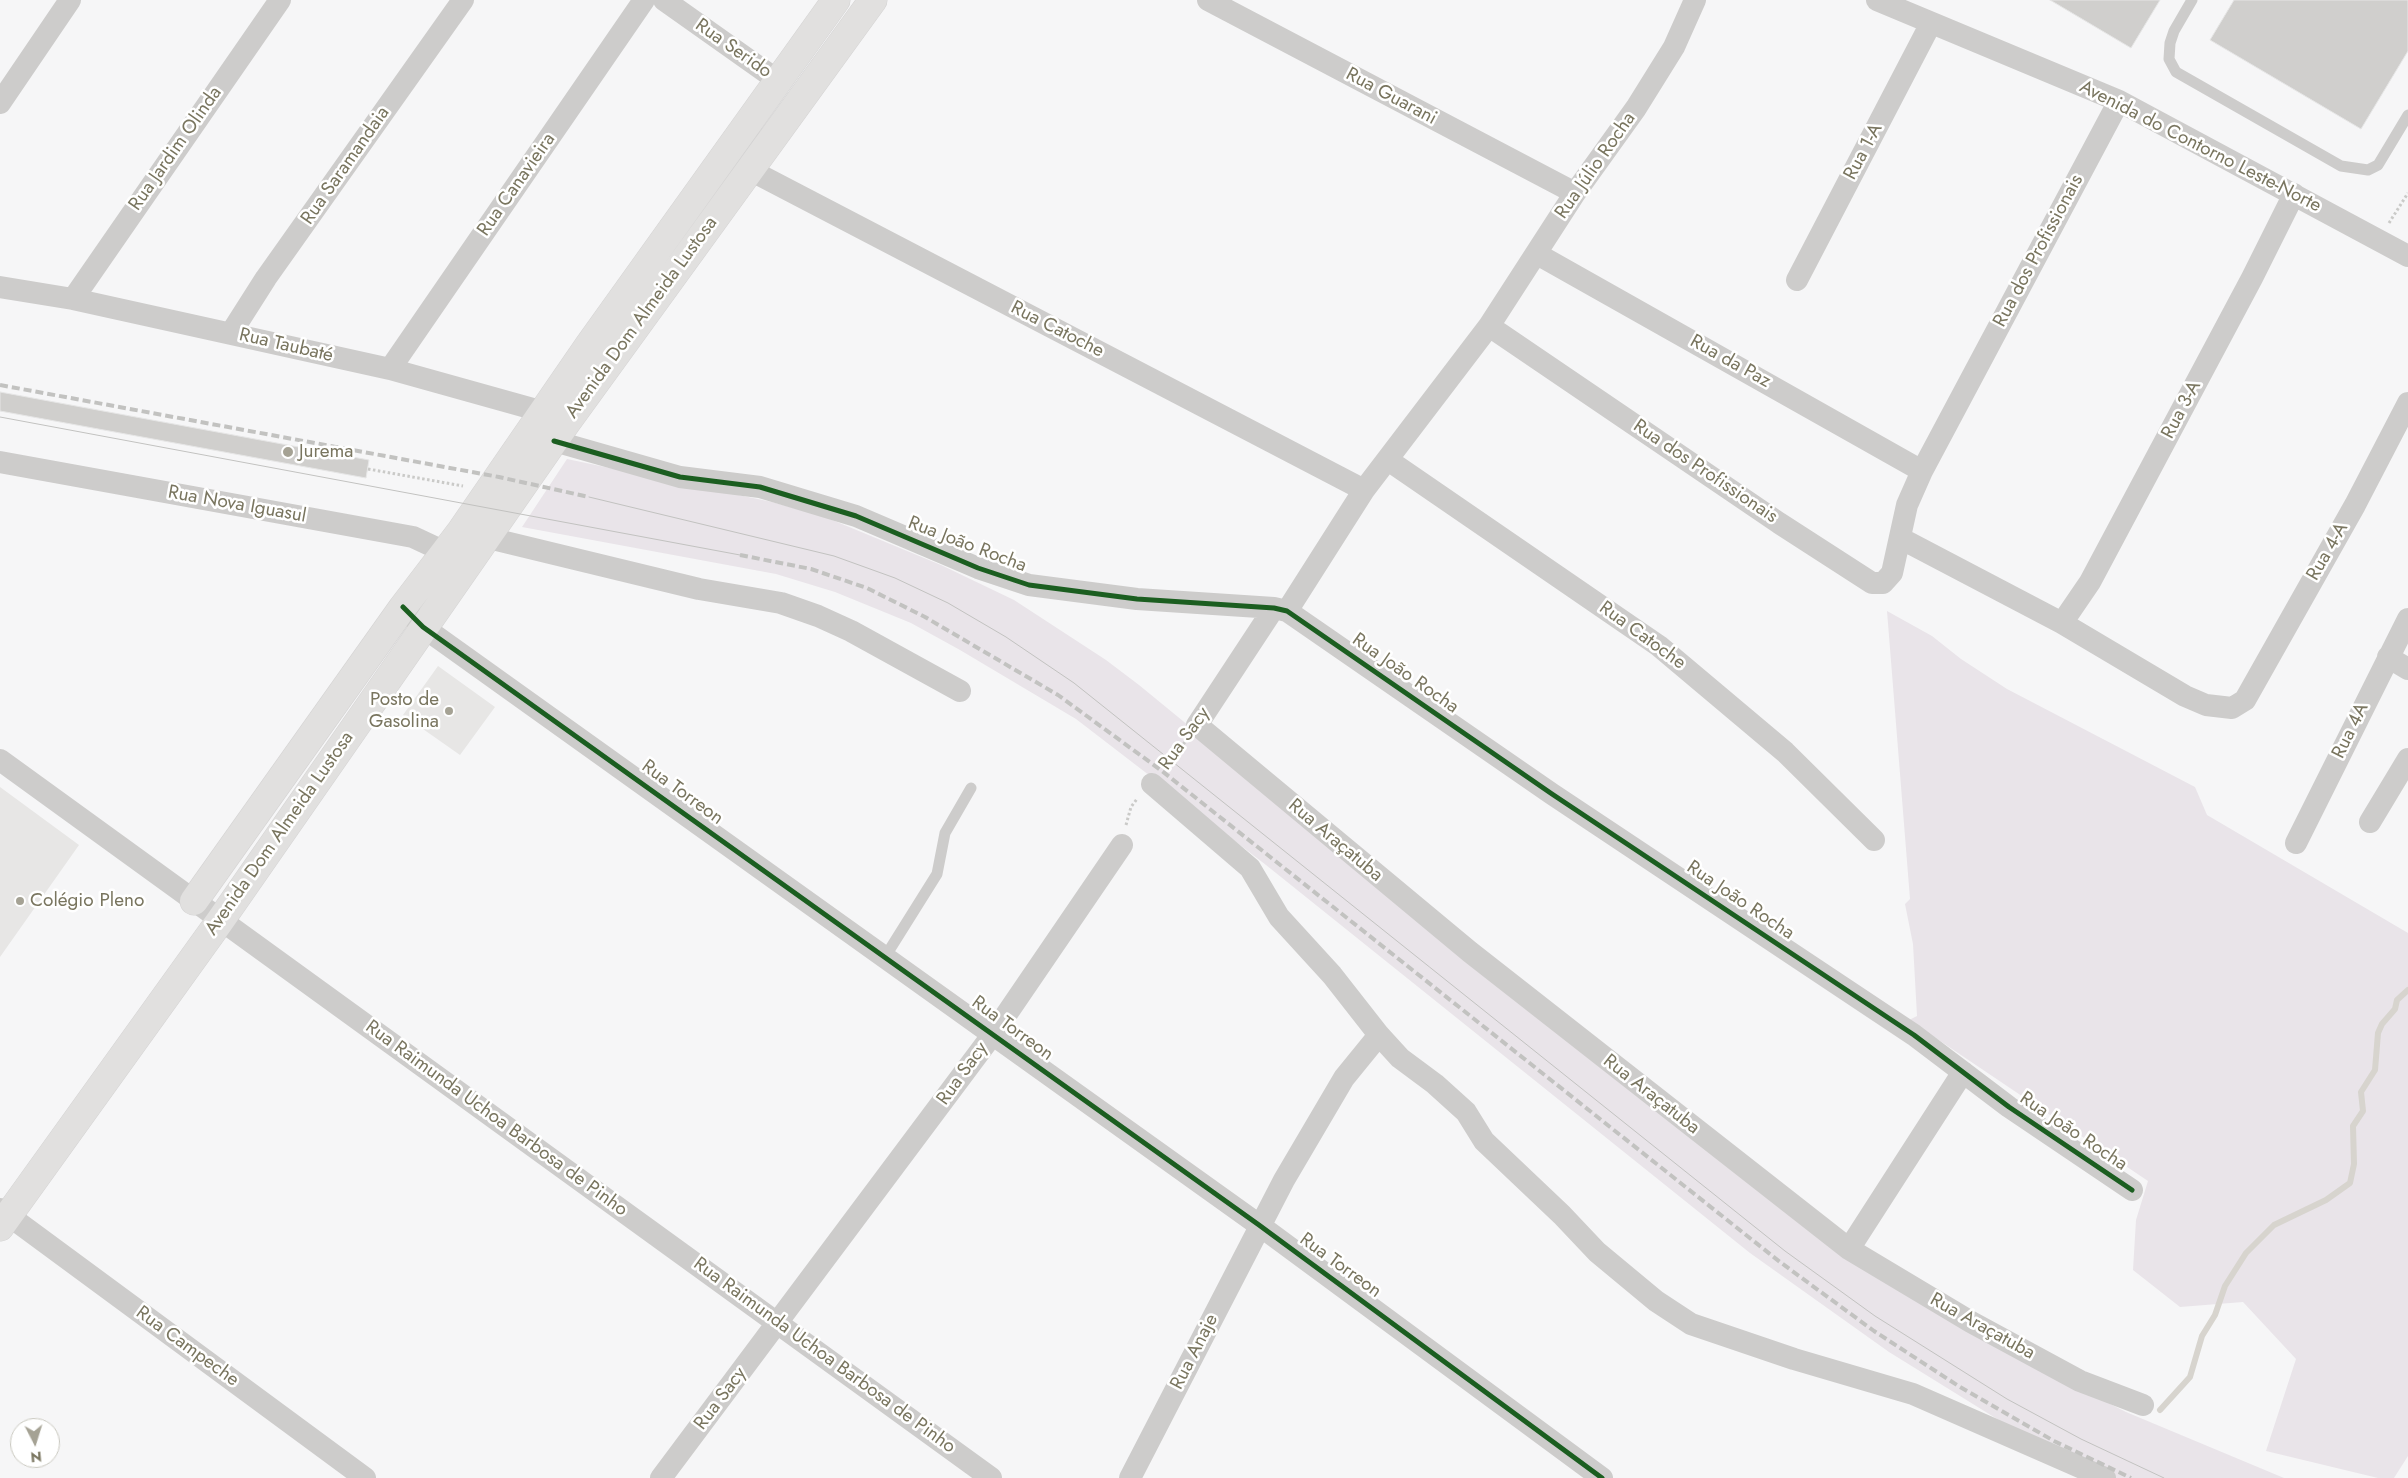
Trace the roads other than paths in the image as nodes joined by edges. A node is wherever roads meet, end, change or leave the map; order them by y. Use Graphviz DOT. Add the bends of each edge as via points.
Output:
graph roads {
  1 [pos="70,0"];
  2 [pos="280,0"];
  3 [pos="463,0"];
  4 [pos="644,0"];
  5 [pos="664,0"];
  6 [pos="836,0"];
  7 [pos="873,0"];
  8 [pos="1208,0"];
  9 [pos="1694,0"];
  10 [pos="1877,0"];
  11 [pos="2192,0"];
  12 [pos="1931,23"];
  13 [pos="777,80"];
  14 [pos="2120,101"];
  15 [pos="0,103"];
  16 [pos="2408,115"];
  17 [pos="750,170"];
  18 [pos="1575,193"];
  19 [pos="2294,194"];
  20 [pos="1538,254"];
  21 [pos="2408,256"];
  22 [pos="1798,280"];
  23 [pos="0,287"];
  24 [pos="73,299"];
  25 [pos="1489,326"];
  26 [pos="231,333"];
  27 [pos="390,369"];
  28 [pos="2408,402"];
  29 [pos="555,425"];
  30 [pos="1388,460"];
  31 [pos="0,462"];
  32 [pos="1922,471"];
  33 [pos="1364,490"];
  34 [pos="1900,538"];
  35 [pos="465,546"];
  36 [pos="403,607"];
  37 [pos="1281,610"];
  38 [pos="2408,619"];
  39 [pos="2062,623"];
  40 [pos="423,626"];
  41 [pos="2388,657"];
  42 [pos="2408,669"];
  43 [pos="960,691"];
  44 [pos="1197,725"];
  45 [pos="2408,758"];
  46 [pos="0,760"];
  47 [pos="1152,784"];
  48 [pos="971,788"];
  49 [pos="2370,822"];
  50 [pos="1874,840"];
  51 [pos="2296,843"];
  52 [pos="1122,845"];
  53 [pos="194,901"];
  54 [pos="220,921"];
  55 [pos="885,956"];
  56 [pos="992,1034"];
  57 [pos="1378,1036"];
  58 [pos="1963,1072"];
  59 [pos="2132,1190"];
  60 [pos="3,1217"];
  61 [pos="1259,1225"];
  62 [pos="1849,1249"];
  63 [pos="779,1322"];
  64 [pos="2143,1404"];
  65 [pos="364,1478"];
  66 [pos="661,1478"];
  67 [pos="991,1478"];
  68 [pos="1130,1478"];
  69 [pos="1602,1478"];
  70 [pos="2105,1478"];
  1 -- 15 [label="street"];
  2 -- 24 [label="street, Rua Jardim Olinda"];
  3 -- 26 [label="street, Rua Saramandaia" via="266,278"];
  4 -- 27 [label="street, Rua Canavieira"];
  5 -- 13 [label="street, Rua Serido"];
  6 -- 13 [label="main road, Avenida Dom Almeida Lustosa"];
  7 -- 17 [label="main road, Avenida Dom Almeida Lustosa"];
  8 -- 18 [label="street, Rua Guarani"];
  9 -- 18 [label="street, Rua Júlio Rocha" via="1674,47 1636,108"];
  10 -- 12 [label="street, Avenida do Contorno Leste-Norte"];
  11 -- 16 [label="lane" via="2170,43 2169,59 2176,72 2341,166 2368,170 2378,165"];
  12 -- 14 [label="street, Avenida do Contorno Leste-Norte"];
  12 -- 22 [label="street, Rua 1-A"];
  13 -- 29 [label="main road, Avenida Dom Almeida Lustosa"];
  14 -- 19 [label="street, Avenida do Contorno Leste-Norte"];
  14 -- 32 [label="street, Rua dos Profissionais"];
  17 -- 29 [label="main road, Avenida Dom Almeida Lustosa"];
  17 -- 33 [label="street, Rua Catoche"];
  18 -- 20 [label="street, Rua Júlio Rocha"];
  19 -- 21 [label="street, Avenida do Contorno Leste-Norte"];
  19 -- 39 [label="street, Rua 3-A" via="2090,582"];
  20 -- 25 [label="street, Rua Júlio Rocha"];
  20 -- 32 [label="street, Rua da Paz"];
  23 -- 24 [label="street, Rua Taubaté"];
  24 -- 26 [label="street, Rua Taubaté"];
  25 -- 30 [label="street"];
  25 -- 34 [label="street, Rua dos Profissionais" via="1872,583 1883,583 1892,573"];
  26 -- 27 [label="street, Rua Taubaté"];
  27 -- 29 [label="street, Rua Taubaté"];
  28 -- 39 [label="street, Rua 4-A" via="2355,505 2245,700 2232,708 2220,708 2185,696"];
  29 -- 35 [label="main road, Avenida Dom Almeida Lustosa"];
  29 -- 37 [label="street, Rua João Rocha" via="680,476 760,487 856,516 978,568 1028,585 1137,599"];
  30 -- 33 [label="street"];
  30 -- 50 [label="street, Rua Catoche" via="1659,646 1785,752"];
  31 -- 35 [label="street, Rua Nova Iguasul"];
  32 -- 34 [label="street, Rua dos Profissionais" via="1906,505"];
  33 -- 37 [label="street"];
  34 -- 39 [label="street"];
  35 -- 36 [label="main road, Avenida Dom Almeida Lustosa"];
  35 -- 40 [label="main road, Avenida Dom Almeida Lustosa"];
  35 -- 43 [label="street, Rua Nova Iguasul" via="781,604 851,631"];
  36 -- 40 [label="street, Rua Torreon"];
  36 -- 53 [label="main road, Avenida Dom Almeida Lustosa"];
  37 -- 44 [label="street, Rua Sacy"];
  37 -- 58 [label="street, Rua João Rocha" via="1914,1035"];
  38 -- 41 [label="street, Rua 4A"];
  40 -- 54 [label="main road, Avenida Dom Almeida Lustosa"];
  40 -- 55 [label="street, Rua Torreon"];
  41 -- 42 [label="street"];
  41 -- 51 [label="street, Rua 4A"];
  44 -- 62 [label="street, Rua Araçatuba" via="1470,952"];
  45 -- 49 [label="street"];
  46 -- 53 [label="street, Rua Raimunda Uchoa Barbosa de Pinho"];
  47 -- 57 [label="street" via="1250,868 1279,917 1332,975"];
  48 -- 55 [label="lane" via="945,833 937,874"];
  52 -- 56 [label="street, Rua Sacy"];
  53 -- 54 [label="street, Rua Raimunda Uchoa Barbosa de Pinho"];
  54 -- 60 [label="main road, Avenida Dom Almeida Lustosa"];
  54 -- 63 [label="street, Rua Raimunda Uchoa Barbosa de Pinho"];
  55 -- 56 [label="street, Rua Torreon"];
  56 -- 61 [label="street, Rua Torreon"];
  56 -- 63 [label="street, Rua Sacy"];
  57 -- 61 [label="street, Rua Anaje" via="1344,1078"];
  57 -- 70 [label="street" via="1466,1112 1484,1141 1597,1252 1691,1324 1913,1394"];
  58 -- 59 [label="street, Rua João Rocha"];
  58 -- 62 [label="street"];
  60 -- 65 [label="street, Rua Campeche"];
  61 -- 68 [label="street, Rua Anaje"];
  61 -- 69 [label="street, Rua Torreon"];
  62 -- 64 [label="street, Rua Araçatuba" via="1971,1322 2080,1381"];
  63 -- 66 [label="street, Rua Sacy"];
  63 -- 67 [label="street, Rua Raimunda Uchoa Barbosa de Pinho"];
}
